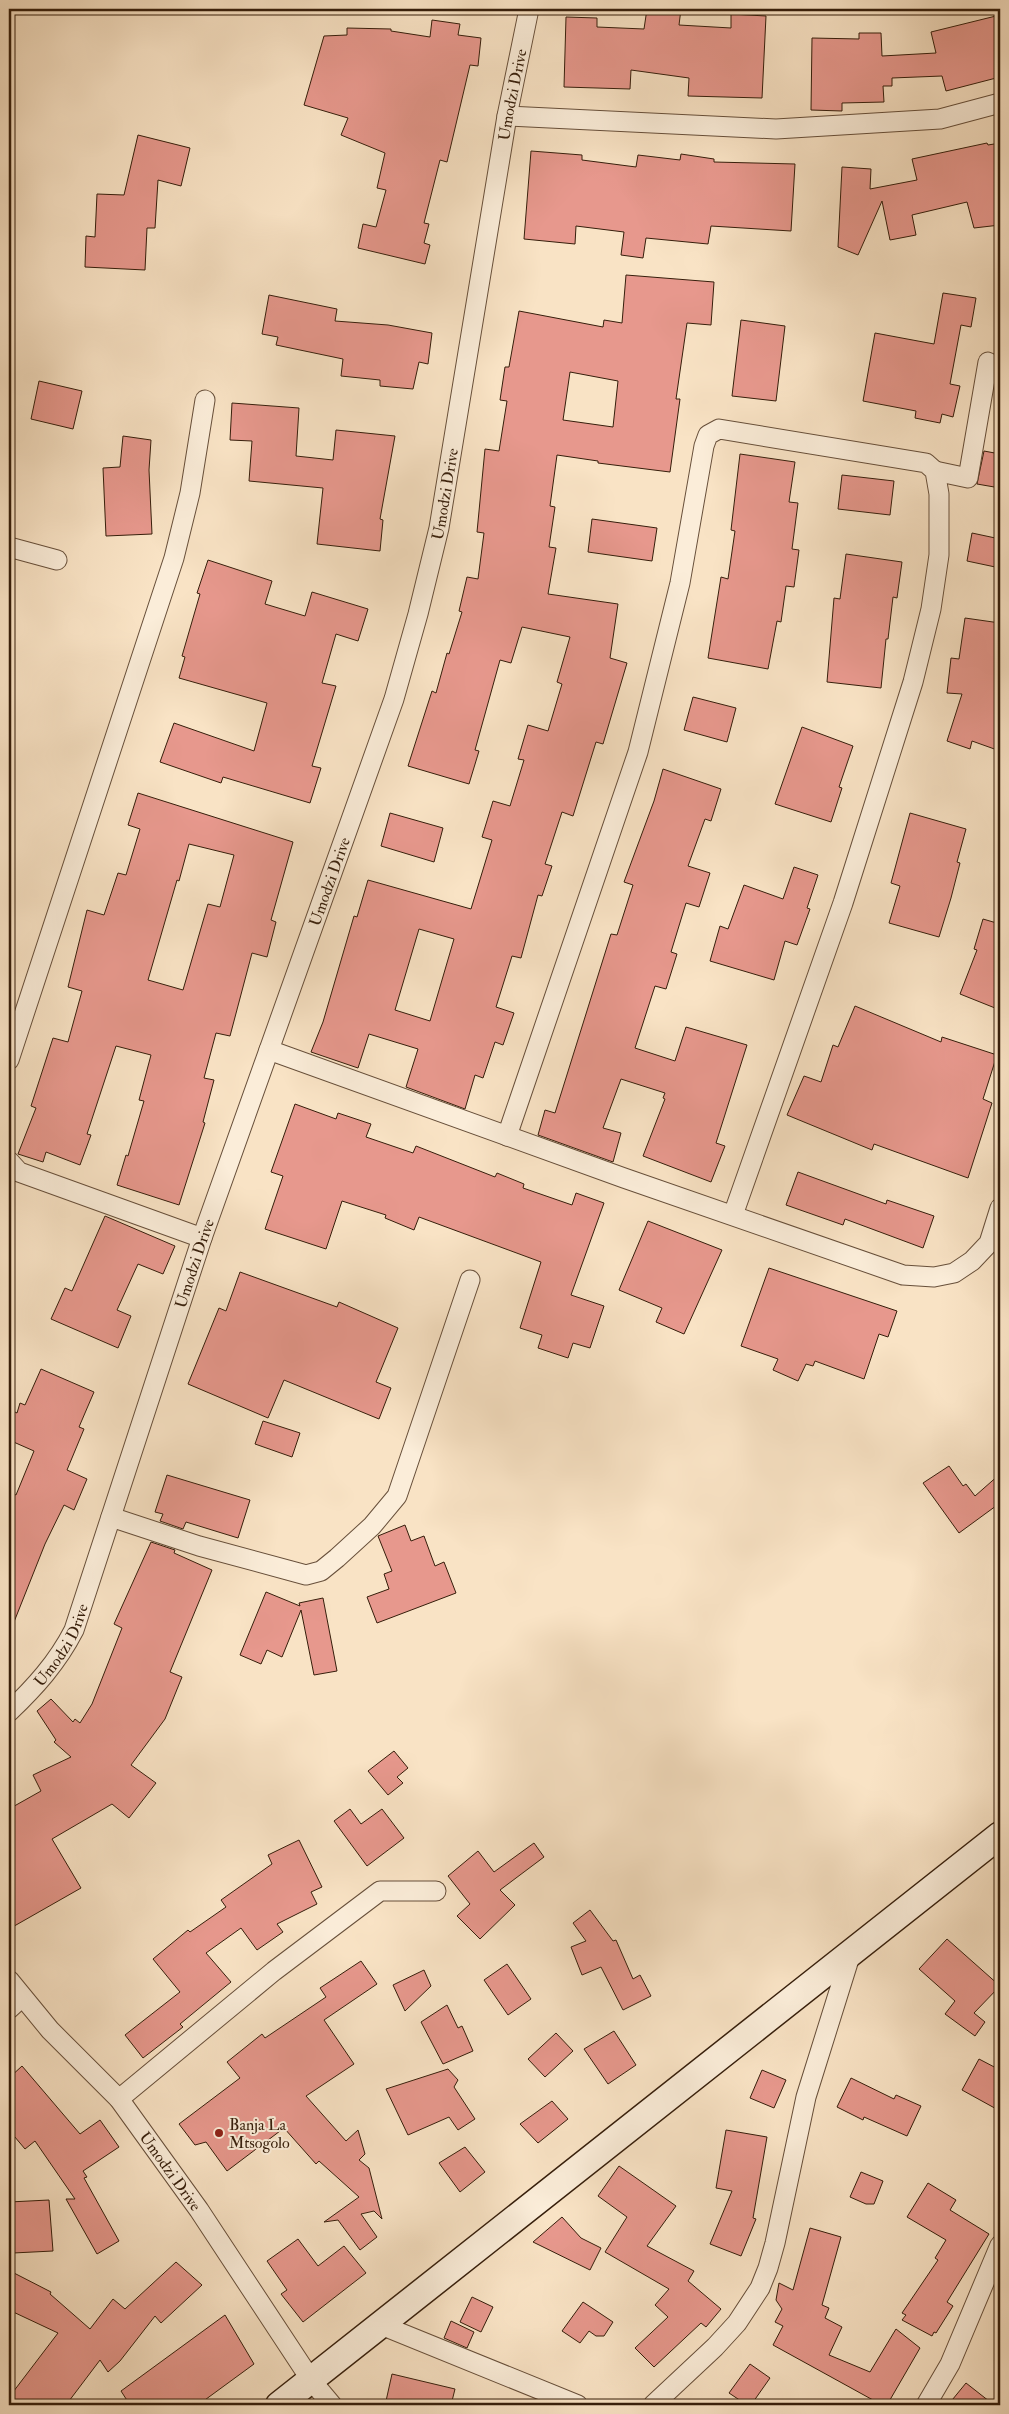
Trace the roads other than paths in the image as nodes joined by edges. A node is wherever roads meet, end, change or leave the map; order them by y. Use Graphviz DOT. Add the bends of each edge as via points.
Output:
graph roads {
  1 [pos="529,9"];
  2 [pos="1000,103"];
  3 [pos="507,116"];
  4 [pos="988,362"];
  5 [pos="205,400"];
  6 [pos="935,470"];
  7 [pos="9,546"];
  8 [pos="57,560"];
  9 [pos="269,1050"];
  10 [pos="9,1060"];
  11 [pos="507,1136"];
  12 [pos="9,1161"];
  13 [pos="1000,1208"];
  14 [pos="733,1215"];
  15 [pos="202,1238"];
  16 [pos="470,1280"];
  17 [pos="111,1517"];
  18 [pos="9,1712"];
  19 [pos="1000,1835"];
  20 [pos="436,1891"];
  21 [pos="852,1953"];
  22 [pos="9,1980"];
  23 [pos="15,2003"];
  24 [pos="119,2099"];
  25 [pos="1000,2245"];
  26 [pos="381,2325"];
  27 [pos="311,2380"];
  28 [pos="567,2403"];
  29 [pos="279,2405"];
  30 [pos="332,2405"];
  31 [pos="653,2405"];
  32 [pos="926,2405"];
  1 -- 3 [label="street, Umodzi Drive"];
  2 -- 3 [label="street" via="940,119 776,129"];
  3 -- 9 [label="street, Umodzi Drive" via="439,528 418,614 394,699"];
  4 -- 6 [label="street" via="968,478"];
  5 -- 10 [label="street" via="190,493 174,558"];
  6 -- 11 [label="street" via="926,463 719,428 708,434 678,592 638,752"];
  6 -- 14 [label="street" via="939,494 939,555 931,609 913,682 843,903"];
  7 -- 8 [label="street"];
  9 -- 11 [label="street"];
  9 -- 15 [label="street, Umodzi Drive"];
  11 -- 14 [label="street"];
  12 -- 15 [label="street" via="19,1172"];
  13 -- 14 [label="street" via="989,1243 972,1261 954,1273 934,1277 903,1275"];
  15 -- 17 [label="street, Umodzi Drive"];
  16 -- 17 [label="street" via="397,1496 372,1526 321,1571 306,1575 198,1546"];
  17 -- 18 [label="street, Umodzi Drive" via="74,1630 61,1656"];
  19 -- 21 [label="street"];
  20 -- 24 [label="street" via="380,1891 274,1971"];
  21 -- 26 [label="street"];
  21 -- 31 [label="street" via="806,2096 774,2243 760,2288 737,2323"];
  22 -- 23 [label="street, Umodzi Drive"];
  23 -- 24 [label="street, Umodzi Drive" via="50,2030"];
  24 -- 27 [label="street, Umodzi Drive" via="204,2218"];
  25 -- 32 [label="street" via="950,2364"];
  26 -- 27 [label="street"];
  26 -- 28 [label="street"];
  27 -- 29 [label="street"];
  27 -- 30 [label="street, Umodzi Drive"];
}
